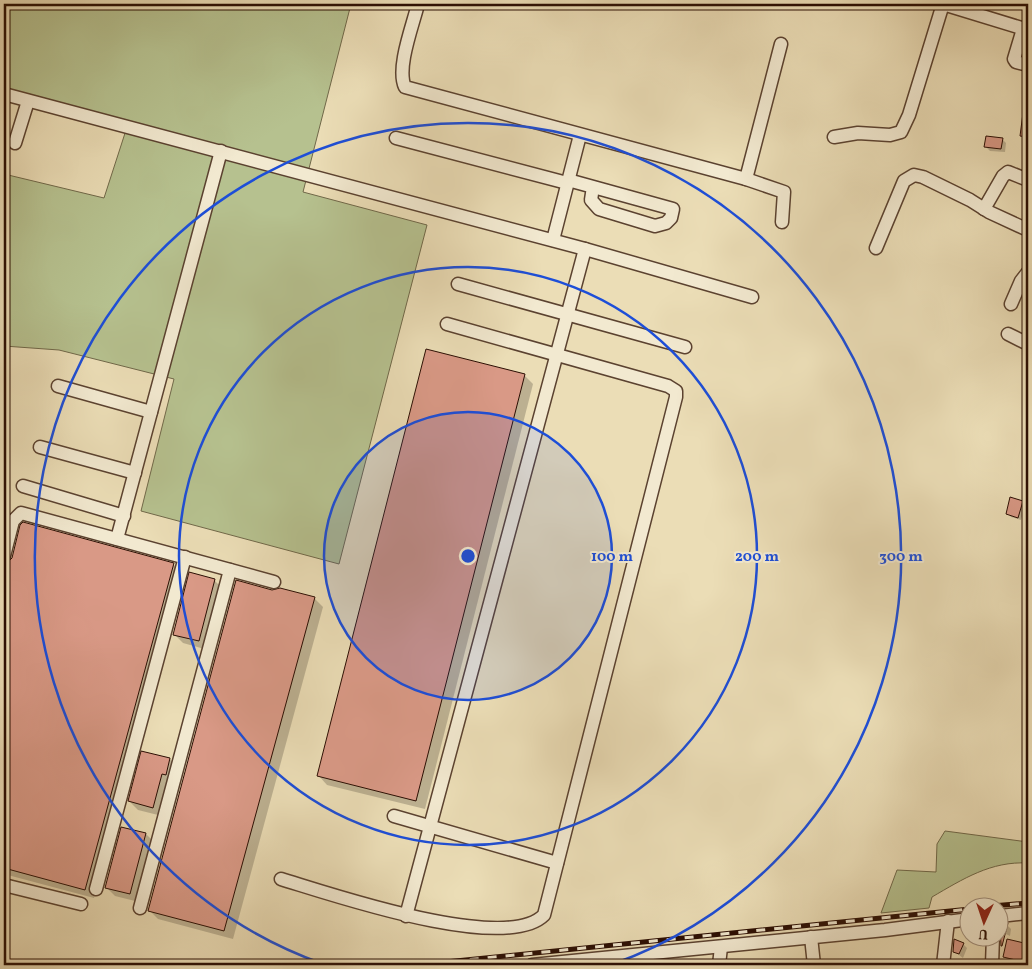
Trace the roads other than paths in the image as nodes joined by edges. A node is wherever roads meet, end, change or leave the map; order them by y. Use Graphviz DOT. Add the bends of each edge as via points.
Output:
graph roads {
  1 [pos="418,4"];
  2 [pos="943,4"];
  3 [pos="1025,30"];
  4 [pos="781,44"];
  5 [pos="1028,66"];
  6 [pos="4,94"];
  7 [pos="28,101"];
  8 [pos="580,136"];
  9 [pos="834,137"];
  10 [pos="396,138"];
  11 [pos="16,143"];
  12 [pos="221,151"];
  13 [pos="746,179"];
  14 [pos="1028,180"];
  15 [pos="568,182"];
  16 [pos="593,187"];
  17 [pos="984,209"];
  18 [pos="782,222"];
  19 [pos="1028,230"];
  20 [pos="553,240"];
  21 [pos="876,248"];
  22 [pos="584,249"];
  23 [pos="1028,272"];
  24 [pos="458,284"];
  25 [pos="1023,291"];
  26 [pos="752,297"];
  27 [pos="1011,304"];
  28 [pos="568,314"];
  29 [pos="447,324"];
  30 [pos="1008,334"];
  31 [pos="1028,344"];
  32 [pos="685,347"];
  33 [pos="557,355"];
  34 [pos="58,386"];
  35 [pos="151,412"];
  36 [pos="40,447"];
  37 [pos="135,473"];
  38 [pos="23,486"];
  39 [pos="124,516"];
  40 [pos="118,538"];
  41 [pos="4,556"];
  42 [pos="185,557"];
  43 [pos="230,570"];
  44 [pos="274,582"];
  45 [pos="394,816"];
  46 [pos="431,826"];
  47 [pos="557,863"];
  48 [pos="281,879"];
  49 [pos="4,886"];
  50 [pos="96,889"];
  51 [pos="4,896"];
  52 [pos="81,904"];
  53 [pos="140,908"];
  54 [pos="1028,914"];
  55 [pos="1010,915"];
  56 [pos="406,916"];
  57 [pos="960,920"];
  58 [pos="948,922"];
  59 [pos="811,937"];
  60 [pos="721,946"];
  61 [pos="993,946"];
  62 [pos="532,965"];
  63 [pos="719,965"];
  64 [pos="814,965"];
  65 [pos="943,965"];
  66 [pos="992,965"];
  1 -- 8 [label="street" via="401,78 405,87"];
  2 -- 3 [label="street"];
  2 -- 9 [label="street" via="901,132 890,136 858,133"];
  3 -- 5 [label="street" via="1014,59"];
  4 -- 13 [label="street"];
  6 -- 7 [label="street"];
  7 -- 11 [label="street"];
  7 -- 12 [label="street"];
  8 -- 13 [label="street"];
  8 -- 15 [label="street"];
  10 -- 15 [label="street"];
  12 -- 20 [label="street"];
  12 -- 35 [label="street"];
  13 -- 18 [label="street" via="784,192"];
  14 -- 17 [label="street" via="1008,172"];
  15 -- 16 [label="street"];
  15 -- 20 [label="street"];
  16 -- 16 [label="street" via="591,200 599,209 655,226 666,223 670,218 673,209"];
  17 -- 19 [label="street"];
  17 -- 21 [label="street" via="923,177 909,177 904,181"];
  20 -- 22 [label="street"];
  22 -- 26 [label="street"];
  22 -- 28 [label="street"];
  23 -- 25 [label="street"];
  24 -- 28 [label="street"];
  25 -- 27 [label="street"];
  28 -- 32 [label="street"];
  28 -- 33 [label="street"];
  29 -- 33 [label="street"];
  30 -- 31 [label="street"];
  33 -- 46 [label="street"];
  33 -- 47 [label="street" via="668,386 676,392"];
  34 -- 35 [label="street"];
  35 -- 37 [label="street"];
  36 -- 37 [label="street"];
  37 -- 39 [label="street"];
  38 -- 39 [label="street"];
  39 -- 40 [label="street"];
  40 -- 41 [label="street" via="20,513 13,521"];
  40 -- 42 [label="street"];
  42 -- 43 [label="street"];
  42 -- 50 [label="street"];
  43 -- 44 [label="street"];
  43 -- 53 [label="street"];
  45 -- 46 [label="street"];
  46 -- 47 [label="street"];
  46 -- 56 [label="street"];
  47 -- 56 [label="street" via="544,915 526,926 464,926"];
  48 -- 56 [label="street"];
  49 -- 51 [label="street"];
  49 -- 52 [label="street"];
  54 -- 55 [label="street"];
  57 -- 58 [label="street"];
  58 -- 59 [label="street"];
  58 -- 65 [label="street"];
  59 -- 60 [label="street"];
  59 -- 64 [label="street"];
  60 -- 62 [label="street"];
  60 -- 63 [label="street"];
  61 -- 66 [label="street"];
}
